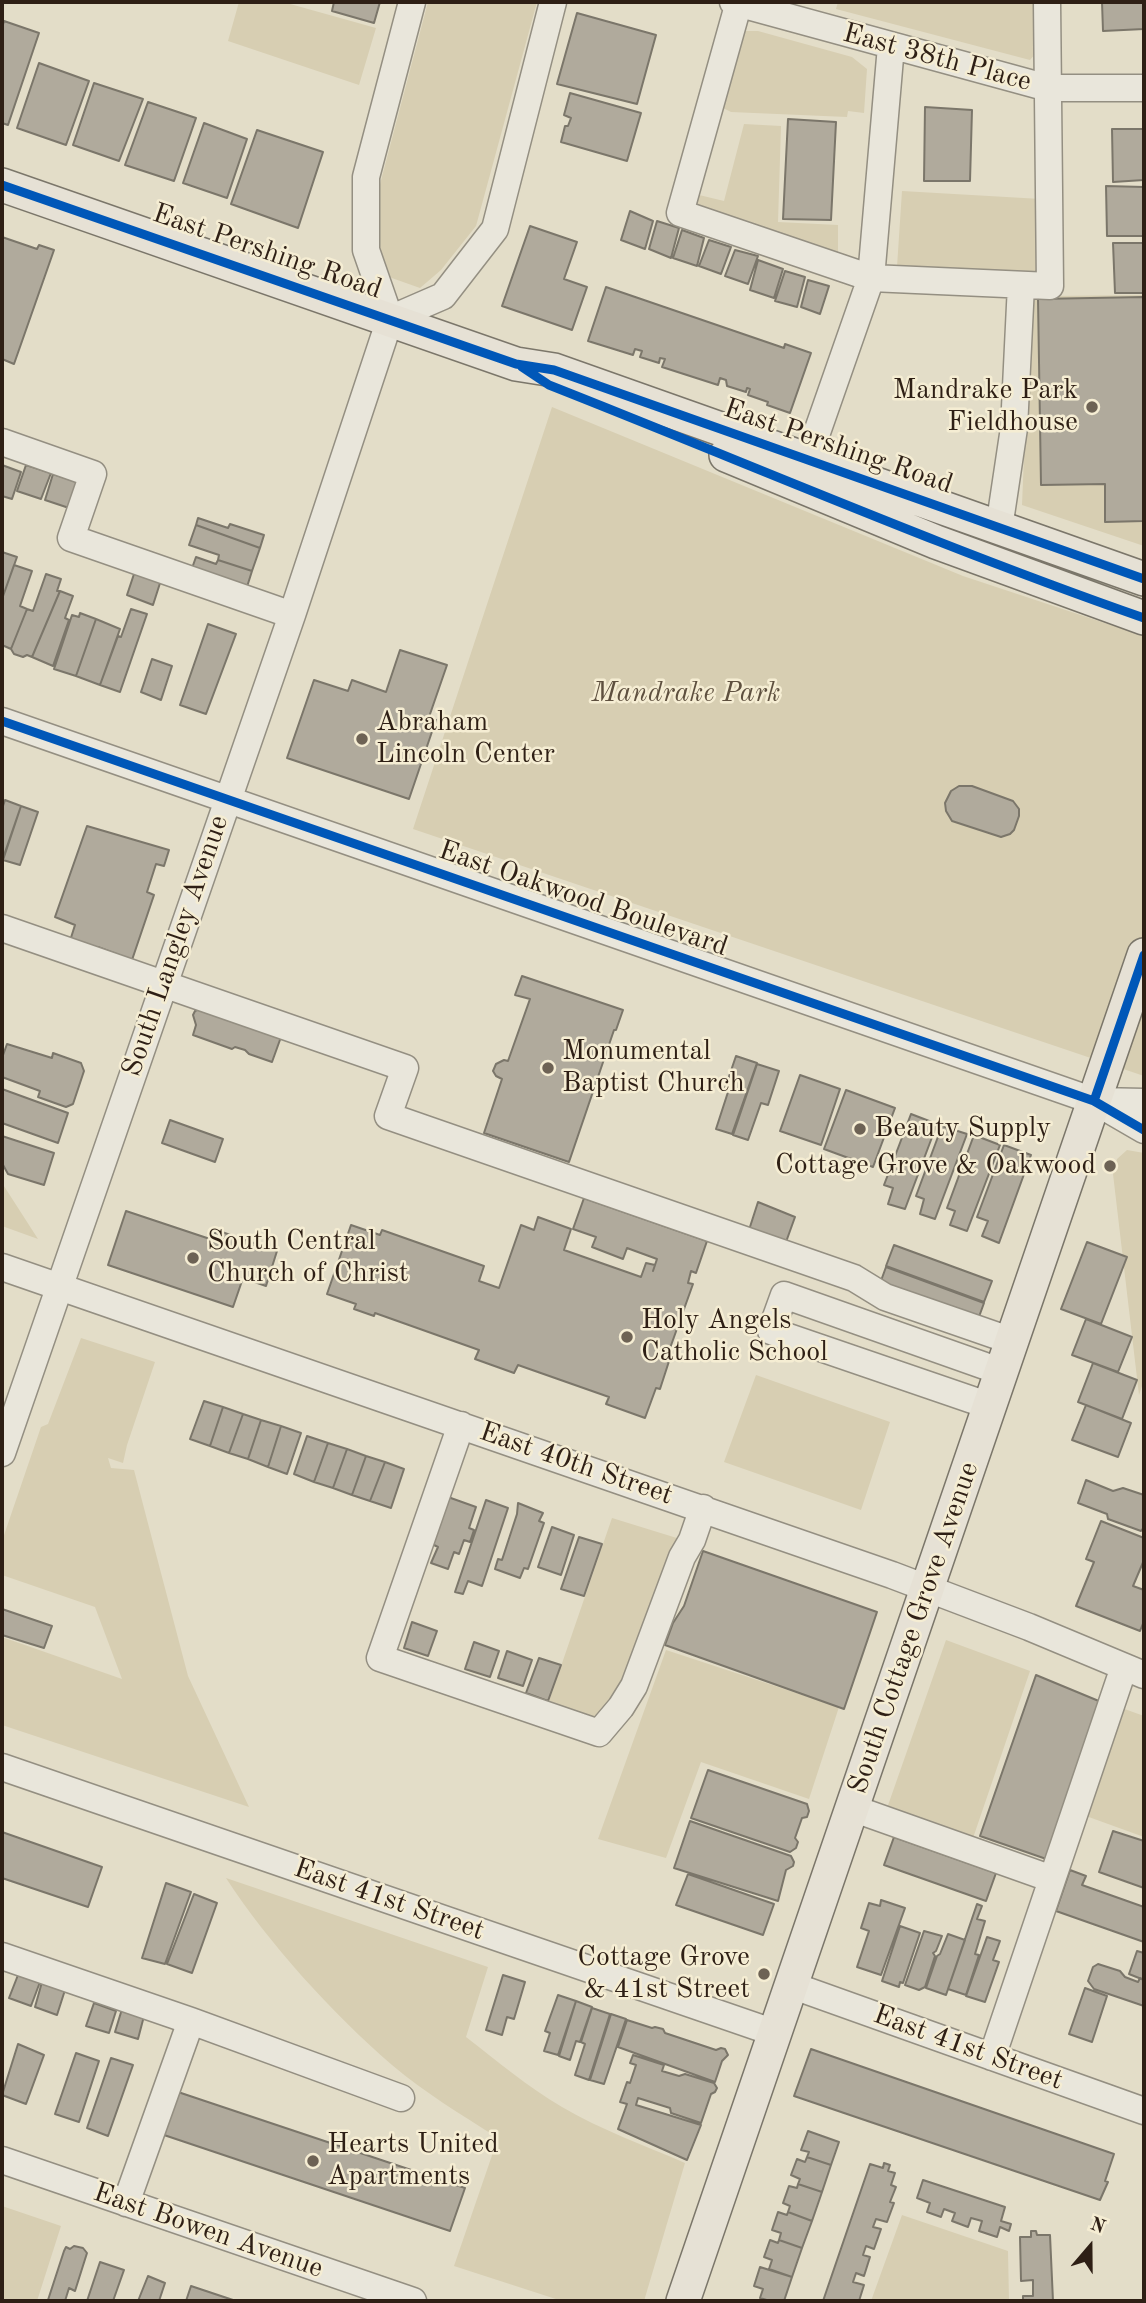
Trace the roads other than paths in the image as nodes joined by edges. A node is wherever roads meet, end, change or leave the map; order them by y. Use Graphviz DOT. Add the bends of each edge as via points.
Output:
graph roads {
  1 [pos="412,2"];
  2 [pos="553,2"];
  3 [pos="736,2"];
  4 [pos="1047,2"];
  5 [pos="891,46"];
  6 [pos="1048,88"];
  7 [pos="1144,88"];
  8 [pos="2,185"];
  9 [pos="871,278"];
  10 [pos="1021,285"];
  11 [pos="390,319"];
  12 [pos="516,364"];
  13 [pos="2,442"];
  14 [pos="807,461"];
  15 [pos="948,510"];
  16 [pos="999,528"];
  17 [pos="936,541"];
  18 [pos="1144,579"];
  19 [pos="292,615"];
  20 [pos="1144,618"];
  21 [pos="2,721"];
  22 [pos="226,799"];
  23 [pos="2,928"];
  24 [pos="1144,955"];
  25 [pos="163,984"];
  26 [pos="1094,1101"];
  27 [pos="1144,1102"];
  28 [pos="1144,1130"];
  29 [pos="2,1267"];
  30 [pos="59,1287"];
  31 [pos="1007,1357"];
  32 [pos="990,1406"];
  33 [pos="461,1425"];
  34 [pos="2,1453"];
  35 [pos="703,1508"];
  36 [pos="928,1588"];
  37 [pos="1134,1671"];
  38 [pos="2,1768"];
  39 [pos="852,1808"];
  40 [pos="1052,1879"];
  41 [pos="2,1956"];
  42 [pos="791,1985"];
  43 [pos="191,2021"];
  44 [pos="775,2033"];
  45 [pos="992,2057"];
  46 [pos="401,2098"];
  47 [pos="1144,2111"];
  48 [pos="2,2160"];
  49 [pos="126,2203"];
  50 [pos="377,2295"];
  51 [pos="413,2301"];
  52 [pos="683,2301"];
  1 -- 11 [label="street" via="366,177 366,250"];
  2 -- 11 [label="street" via="495,229 443,296"];
  3 -- 5 [label="street, East 38th Place"];
  3 -- 9 [label="street" via="680,213"];
  4 -- 6 [label="street"];
  5 -- 6 [label="street, East 38th Place"];
  5 -- 9 [label="street"];
  6 -- 7 [label="street, East 38th Place"];
  6 -- 10 [label="street" via="1050,286"];
  8 -- 11 [label="main road, East Pershing Road"];
  9 -- 10 [label="street"];
  9 -- 14 [label="street"];
  10 -- 16 [label="street" via="1014,428"];
  11 -- 12 [label="main road, East Pershing Road"];
  11 -- 19 [label="street, South Langley Avenue"];
  12 -- 14 [label="main road, East Pershing Road" via="554,370"];
  12 -- 17 [label="main road, East Pershing Road" via="549,385"];
  13 -- 19 [label="street" via="93,474 71,538"];
  14 -- 15 [label="main road, East Pershing Road"];
  15 -- 16 [label="main road, East Pershing Road"];
  15 -- 17 [label="main road"];
  16 -- 18 [label="main road, East Pershing Road"];
  17 -- 20 [label="main road, East Pershing Road"];
  19 -- 22 [label="street, South Langley Avenue"];
  21 -- 22 [label="street, East Oakwood Boulevard"];
  22 -- 25 [label="street, South Langley Avenue"];
  22 -- 26 [label="street, East Oakwood Boulevard"];
  23 -- 25 [label="street"];
  24 -- 26 [label="main road, South Cottage Grove Avenue"];
  25 -- 30 [label="street, South Langley Avenue"];
  25 -- 31 [label="street" via="405,1068 388,1116 854,1278"];
  26 -- 27 [label="street, East Oakwood Boulevard"];
  26 -- 28 [label="street, East Oakwood Boulevard"];
  26 -- 31 [label="main road, South Cottage Grove Avenue"];
  29 -- 30 [label="street, East 40th Street"];
  30 -- 33 [label="street, East 40th Street"];
  30 -- 34 [label="street, South Langley Avenue"];
  31 -- 32 [label="main road, South Cottage Grove Avenue"];
  31 -- 32 [label="street" via="783,1295 771,1331"];
  32 -- 36 [label="main road, South Cottage Grove Avenue"];
  33 -- 35 [label="street, East 40th Street"];
  33 -- 35 [label="street" via="380,1658 599,1733 628,1697"];
  35 -- 36 [label="street, East 40th Street"];
  36 -- 37 [label="street, East 40th Street"];
  36 -- 39 [label="main road, South Cottage Grove Avenue"];
  37 -- 40 [label="street"];
  38 -- 44 [label="street, East 41st Street"];
  39 -- 40 [label="street"];
  39 -- 42 [label="main road, South Cottage Grove Avenue"];
  40 -- 45 [label="street"];
  41 -- 43 [label="street"];
  42 -- 44 [label="main road, South Cottage Grove Avenue"];
  42 -- 45 [label="street, East 41st Street"];
  43 -- 46 [label="street"];
  43 -- 49 [label="street"];
  44 -- 52 [label="main road, South Cottage Grove Avenue"];
  45 -- 47 [label="street, East 41st Street"];
  48 -- 49 [label="street, East Bowen Avenue"];
  49 -- 50 [label="street, East Bowen Avenue"];
  50 -- 51 [label="street, East Bowen Avenue"];
}
